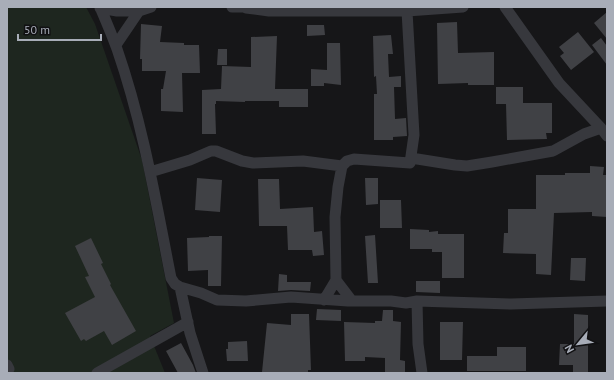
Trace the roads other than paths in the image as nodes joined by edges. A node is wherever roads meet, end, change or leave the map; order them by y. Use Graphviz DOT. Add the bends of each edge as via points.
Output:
graph roads {
  1 [pos="100,7"];
  2 [pos="151,7"];
  3 [pos="232,7"];
  4 [pos="246,7"];
  5 [pos="462,7"];
  6 [pos="506,7"];
  7 [pos="139,11"];
  8 [pos="407,12"];
  9 [pos="116,45"];
  10 [pos="604,132"];
  11 [pos="411,158"];
  12 [pos="342,166"];
  13 [pos="150,172"];
  14 [pos="336,280"];
  15 [pos="177,285"];
  16 [pos="324,300"];
  17 [pos="352,301"];
  18 [pos="417,301"];
  19 [pos="607,302"];
  20 [pos="188,322"];
  21 [pos="98,373"];
  22 [pos="203,373"];
  23 [pos="422,373"];
  1 -- 7 [label="street" via="117,11"];
  1 -- 9 [label="street"];
  2 -- 7 [label="street"];
  3 -- 4 [label="street"];
  4 -- 8 [label="street" via="269,11"];
  5 -- 8 [label="street"];
  6 -- 10 [label="street" via="559,83"];
  7 -- 9 [label="street"];
  8 -- 11 [label="street" via="414,135"];
  9 -- 13 [label="street" via="135,108"];
  10 -- 11 [label="street" via="584,134 552,151 467,166"];
  11 -- 12 [label="street" via="410,163 354,159 347,160"];
  12 -- 13 [label="street" via="304,161 253,163 211,151"];
  12 -- 14 [label="street" via="334,217"];
  13 -- 15 [label="street" via="170,270 164,281"];
  14 -- 16 [label="street"];
  14 -- 17 [label="street"];
  15 -- 16 [label="street" via="217,300"];
  15 -- 20 [label="street"];
  16 -- 17 [label="street"];
  17 -- 18 [label="street"];
  18 -- 19 [label="street" via="511,304"];
  18 -- 23 [label="street"];
  20 -- 21 [label="street"];
  20 -- 22 [label="street"];
}
